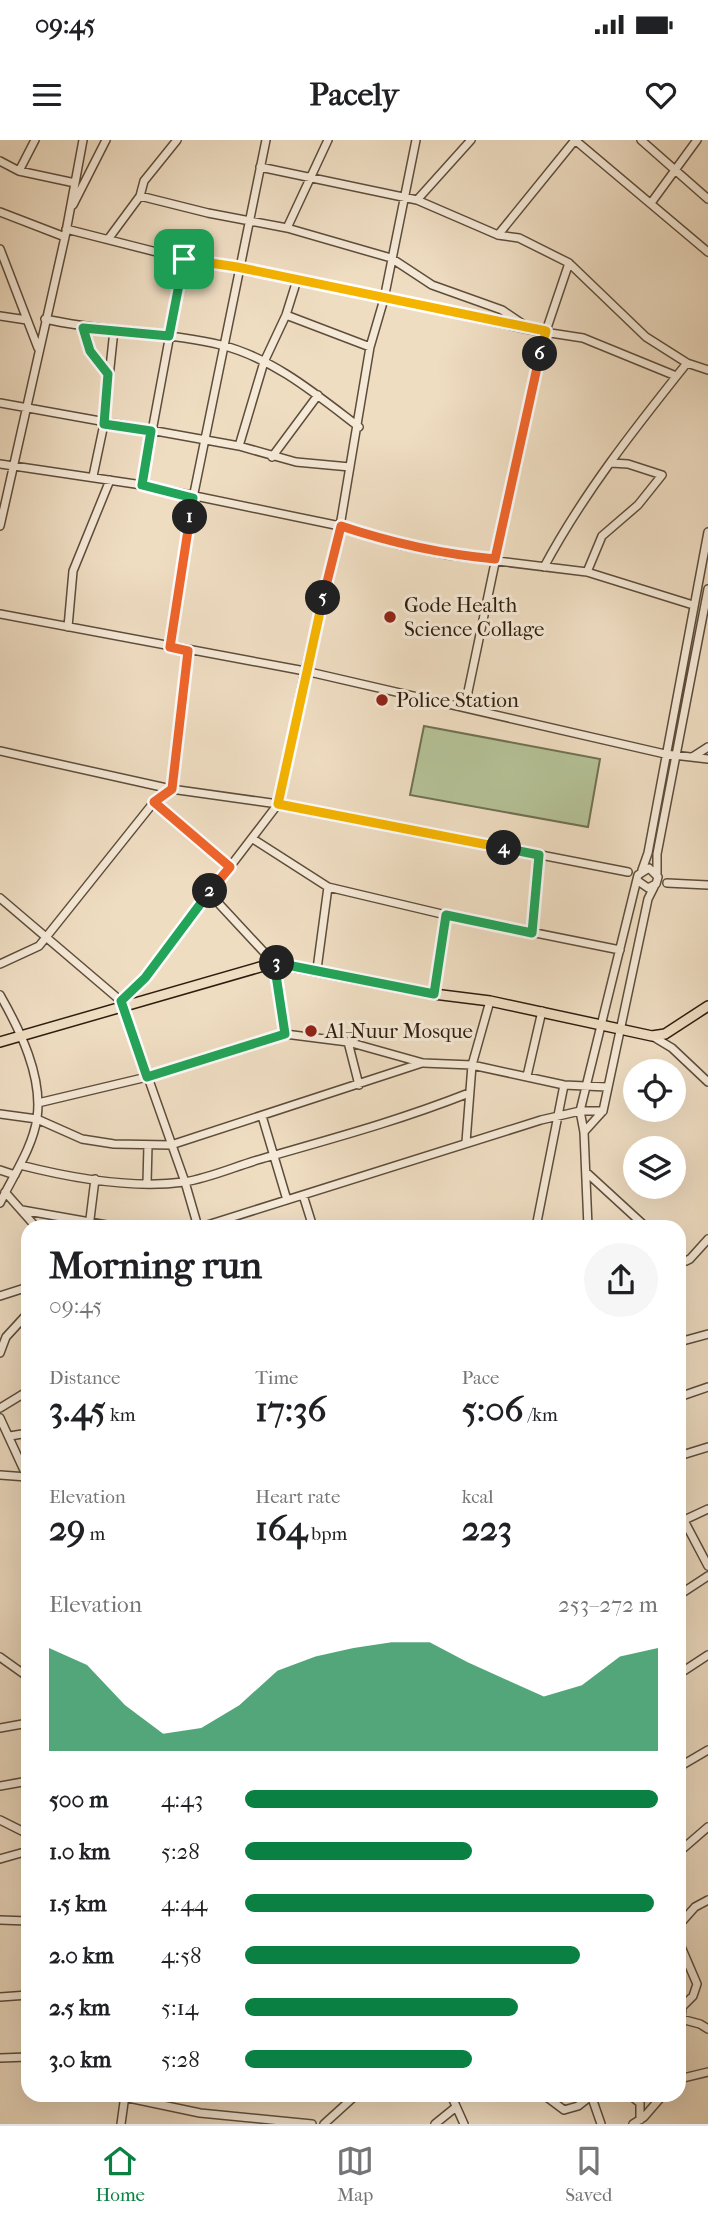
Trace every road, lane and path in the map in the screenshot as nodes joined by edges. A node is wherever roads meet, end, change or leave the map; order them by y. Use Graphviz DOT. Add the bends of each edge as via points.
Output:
graph roads {
  1 [pos="35,140"];
  2 [pos="83,140"];
  3 [pos="106,140"];
  4 [pos="177,140"];
  5 [pos="265,140"];
  6 [pos="328,140"];
  7 [pos="416,140"];
  8 [pos="471,140"];
  9 [pos="641,140"];
  10 [pos="696,140"];
  11 [pos="578,141"];
  12 [pos="0,160"];
  13 [pos="260,167"];
  14 [pos="19,171"];
  15 [pos="674,171"];
  16 [pos="312,177"];
  17 [pos="75,183"];
  18 [pos="140,196"];
  19 [pos="405,197"];
  20 [pos="708,199"];
  21 [pos="417,200"];
  22 [pos="651,203"];
  23 [pos="0,212"];
  24 [pos="68,215"];
  25 [pos="250,222"];
  26 [pos="287,228"];
  27 [pos="66,233"];
  28 [pos="498,235"];
  29 [pos="109,238"];
  30 [pos="0,249"];
  31 [pos="708,252"];
  32 [pos="391,258"];
  33 [pos="184,259"];
  34 [pos="569,262"];
  35 [pos="237,267"];
  36 [pos="297,280"];
  37 [pos="384,299"];
  38 [pos="286,315"];
  39 [pos="0,316"];
  40 [pos="45,319"];
  41 [pos="27,320"];
  42 [pos="83,328"];
  43 [pos="114,330"];
  44 [pos="531,330"];
  45 [pos="546,331"];
  46 [pos="169,336"];
  47 [pos="222,346"];
  48 [pos="370,347"];
  49 [pos="38,352"];
  50 [pos="264,362"];
  51 [pos="687,363"];
  52 [pos="708,370"];
  53 [pos="108,374"];
  54 [pos="676,376"];
  55 [pos="318,395"];
  56 [pos="0,403"];
  57 [pos="25,409"];
  58 [pos="104,424"];
  59 [pos="359,428"];
  60 [pos="151,431"];
  61 [pos="204,442"];
  62 [pos="239,446"];
  63 [pos="272,457"];
  64 [pos="611,463"];
  65 [pos="0,464"];
  66 [pos="12,467"];
  67 [pos="350,467"];
  68 [pos="93,476"];
  69 [pos="110,480"];
  70 [pos="142,485"];
  71 [pos="193,498"];
  72 [pos="341,526"];
  73 [pos="0,527"];
  74 [pos="708,532"];
  75 [pos="495,559"];
  76 [pos="544,567"];
  77 [pos="587,572"];
  78 [pos="708,589"];
  79 [pos="693,606"];
  80 [pos="0,614"];
  81 [pos="68,627"];
  82 [pos="690,627"];
  83 [pos="699,630"];
  84 [pos="170,647"];
  85 [pos="188,651"];
  86 [pos="304,671"];
  87 [pos="465,706"];
  88 [pos="674,709"];
  89 [pos="685,711"];
  90 [pos="708,747"];
  91 [pos="0,751"];
  92 [pos="665,754"];
  93 [pos="677,757"];
  94 [pos="693,757"];
  95 [pos="708,759"];
  96 [pos="172,789"];
  97 [pos="154,802"];
  98 [pos="278,804"];
  99 [pos="253,839"];
  100 [pos="539,855"];
  101 [pos="230,867"];
  102 [pos="642,870"];
  103 [pos="628,872"];
  104 [pos="657,875"];
  105 [pos="638,880"];
  106 [pos="667,883"];
  107 [pos="708,885"];
  108 [pos="655,886"];
  109 [pos="328,887"];
  110 [pos="209,892"];
  111 [pos="0,898"];
  112 [pos="446,915"];
  113 [pos="532,933"];
  114 [pos="46,937"];
  115 [pos="620,950"];
  116 [pos="274,962"];
  117 [pos="0,964"];
  118 [pos="317,969"];
  119 [pos="434,994"];
  120 [pos="0,995"];
  121 [pos="490,1000"];
  122 [pos="123,1003"];
  123 [pos="708,1006"];
  124 [pos="542,1011"];
  125 [pos="602,1024"];
  126 [pos="620,1030"];
  127 [pos="285,1034"];
  128 [pos="22,1035"];
  129 [pos="652,1036"];
  130 [pos="0,1042"];
  131 [pos="348,1042"];
  132 [pos="423,1063"];
  133 [pos="472,1065"];
  134 [pos="527,1076"];
  135 [pos="147,1077"];
  136 [pos="708,1082"];
  137 [pos="359,1085"];
  138 [pos="564,1085"];
  139 [pos="585,1086"];
  140 [pos="607,1087"];
  141 [pos="469,1093"];
  142 [pos="38,1103"];
  143 [pos="580,1111"];
  144 [pos="603,1111"];
  145 [pos="0,1114"];
  146 [pos="262,1116"];
  147 [pos="557,1116"];
  148 [pos="37,1119"];
  149 [pos="584,1132"];
  150 [pos="466,1142"];
  151 [pos="148,1145"];
  152 [pos="171,1145"];
  153 [pos="274,1155"];
  154 [pos="20,1165"];
  155 [pos="0,1170"];
  156 [pos="586,1172"];
  157 [pos="15,1175"];
  158 [pos="95,1179"];
  159 [pos="185,1182"];
  160 [pos="147,1183"];
  161 [pos="5,1192"];
  162 [pos="303,1195"];
  163 [pos="287,1200"];
  164 [pos="0,1202"];
  165 [pos="22,1210"];
  166 [pos="30,1220"];
  167 [pos="70,1220"];
  168 [pos="90,1220"];
  169 [pos="197,1220"];
  170 [pos="222,1220"];
  171 [pos="311,1220"];
  172 [pos="537,1220"];
  173 [pos="588,1220"];
  174 [pos="638,1220"];
  175 [pos="708,1239"];
  176 [pos="686,1261"];
  177 [pos="21,1289"];
  178 [pos="0,1296"];
  179 [pos="21,1321"];
  180 [pos="708,1334"];
  181 [pos="686,1340"];
  182 [pos="0,1353"];
  183 [pos="708,1387"];
  184 [pos="21,1395"];
  185 [pos="686,1395"];
  186 [pos="0,1408"];
  187 [pos="0,1418"];
  188 [pos="21,1434"];
  189 [pos="10,1436"];
  190 [pos="708,1447"];
  191 [pos="686,1454"];
  192 [pos="21,1463"];
  193 [pos="0,1475"];
  194 [pos="21,1477"];
  195 [pos="708,1509"];
  196 [pos="686,1519"];
  197 [pos="686,1529"];
  198 [pos="708,1566"];
  199 [pos="708,1576"];
  200 [pos="686,1590"];
  201 [pos="708,1655"];
  202 [pos="0,1657"];
  203 [pos="686,1669"];
  204 [pos="21,1672"];
  205 [pos="21,1724"];
  206 [pos="0,1728"];
  207 [pos="708,1750"];
  208 [pos="686,1763"];
  209 [pos="21,1782"];
  210 [pos="0,1786"];
  211 [pos="0,1820"];
  212 [pos="708,1827"];
  213 [pos="21,1830"];
  214 [pos="686,1846"];
  215 [pos="21,1853"];
  216 [pos="0,1859"];
  217 [pos="708,1900"];
  218 [pos="686,1917"];
  219 [pos="0,1920"];
  220 [pos="21,1921"];
  221 [pos="686,1958"];
  222 [pos="21,1996"];
  223 [pos="0,1997"];
  224 [pos="686,2003"];
  225 [pos="686,2021"];
  226 [pos="708,2029"];
  227 [pos="21,2057"];
  228 [pos="0,2058"];
  229 [pos="708,2072"];
  230 [pos="686,2078"];
  231 [pos="123,2102"];
  232 [pos="151,2102"];
  233 [pos="348,2102"];
  234 [pos="454,2102"];
  235 [pos="553,2102"];
  236 [pos="583,2102"];
  237 [pos="593,2102"];
  238 [pos="639,2102"];
  239 [pos="657,2102"];
  240 [pos="456,2107"];
  241 [pos="638,2122"];
  242 [pos="121,2124"];
  243 [pos="312,2124"];
  244 [pos="324,2124"];
  245 [pos="435,2124"];
  246 [pos="464,2124"];
  247 [pos="601,2124"];
  1 -- 14 [label="street"];
  2 -- 17 [label="street"];
  3 -- 24 [label="street"];
  4 -- 18 [label="street" via="144,181"];
  5 -- 13 [label="street"];
  6 -- 16 [label="street"];
  7 -- 19 [label="street"];
  8 -- 21 [label="street"];
  9 -- 15 [label="street"];
  10 -- 15 [label="street"];
  11 -- 22 [label="street"];
  11 -- 28 [label="street"];
  12 -- 14 [label="street"];
  13 -- 16 [label="street"];
  13 -- 25 [label="street"];
  14 -- 17 [label="street"];
  15 -- 20 [label="street"];
  15 -- 22 [label="street"];
  16 -- 19 [label="street"];
  16 -- 26 [label="street"];
  17 -- 24 [label="street"];
  18 -- 25 [label="street"];
  18 -- 29 [label="street"];
  19 -- 21 [label="street"];
  19 -- 32 [label="street"];
  21 -- 28 [label="street"];
  22 -- 31 [label="street"];
  23 -- 27 [label="street"];
  24 -- 27 [label="street"];
  25 -- 26 [label="street"];
  25 -- 35 [label="street"];
  26 -- 32 [label="street"];
  27 -- 29 [label="street"];
  27 -- 40 [label="street"];
  28 -- 34 [label="street" via="519,238"];
  29 -- 33 [label="street"];
  30 -- 41 [label="street"];
  32 -- 37 [label="street"];
  32 -- 44 [label="street" via="432,285 502,310"];
  33 -- 35 [label="street"];
  33 -- 46 [label="street"];
  34 -- 45 [label="street"];
  34 -- 51 [label="street" via="646,337"];
  35 -- 36 [label="street"];
  35 -- 47 [label="street"];
  36 -- 37 [label="street"];
  36 -- 38 [label="street"];
  37 -- 44 [label="street"];
  37 -- 48 [label="street"];
  38 -- 48 [label="street"];
  38 -- 50 [label="street"];
  39 -- 41 [label="street"];
  40 -- 42 [label="street"];
  40 -- 49 [label="street"];
  41 -- 49 [label="street"];
  42 -- 43 [label="street"];
  42 -- 53 [label="street" via="90,351"];
  43 -- 46 [label="street"];
  43 -- 53 [label="street"];
  44 -- 45 [label="street"];
  45 -- 54 [label="street" via="583,338"];
  45 -- 75 [label="street"];
  46 -- 47 [label="street"];
  46 -- 60 [label="street"];
  47 -- 50 [label="street"];
  47 -- 61 [label="street"];
  48 -- 59 [label="street"];
  49 -- 57 [label="street"];
  50 -- 55 [label="street"];
  50 -- 62 [label="street"];
  51 -- 52 [label="street"];
  51 -- 54 [label="street"];
  53 -- 58 [label="street"];
  54 -- 64 [label="street"];
  55 -- 59 [label="street"];
  55 -- 63 [label="street"];
  56 -- 57 [label="street"];
  57 -- 58 [label="street"];
  57 -- 66 [label="street"];
  58 -- 60 [label="street"];
  58 -- 68 [label="street"];
  59 -- 67 [label="street"];
  60 -- 61 [label="street"];
  60 -- 70 [label="street"];
  61 -- 62 [label="street"];
  61 -- 71 [label="street"];
  62 -- 63 [label="street"];
  63 -- 67 [label="street"];
  64 -- 76 [label="street"];
  64 -- 77 [label="street" via="662,475 638,505 602,536"];
  65 -- 66 [label="street"];
  66 -- 68 [label="street"];
  66 -- 73 [label="street"];
  67 -- 72 [label="street"];
  68 -- 69 [label="street"];
  69 -- 70 [label="street"];
  69 -- 81 [label="street" via="73,571"];
  70 -- 71 [label="street"];
  71 -- 72 [label="street"];
  71 -- 84 [label="street"];
  72 -- 75 [label="street" via="396,544"];
  72 -- 86 [label="street"];
  74 -- 79 [label="street"];
  75 -- 76 [label="street"];
  75 -- 87 [label="street"];
  76 -- 77 [label="street"];
  77 -- 79 [label="street"];
  78 -- 83 [label="street"];
  79 -- 82 [label="street"];
  80 -- 81 [label="street"];
  81 -- 84 [label="street"];
  82 -- 83 [label="street"];
  82 -- 88 [label="street"];
  83 -- 89 [label="street"];
  84 -- 85 [label="street"];
  85 -- 86 [label="street"];
  85 -- 96 [label="street"];
  86 -- 87 [label="street"];
  86 -- 98 [label="street"];
  87 -- 92 [label="street"];
  88 -- 89 [label="street"];
  88 -- 92 [label="street"];
  89 -- 93 [label="street"];
  90 -- 94 [label="street"];
  91 -- 96 [label="street"];
  92 -- 93 [label="street"];
  92 -- 102 [label="street"];
  93 -- 94 [label="street"];
  93 -- 104 [label="street" via="657,854"];
  94 -- 95 [label="street"];
  96 -- 97 [label="street"];
  96 -- 98 [label="street"];
  97 -- 101 [label="street"];
  97 -- 114 [label="street"];
  98 -- 99 [label="street"];
  98 -- 100 [label="street"];
  99 -- 101 [label="street"];
  99 -- 109 [label="street"];
  100 -- 103 [label="street"];
  100 -- 113 [label="street"];
  101 -- 110 [label="street"];
  102 -- 103 [label="street"];
  102 -- 104 [label="street" via="649,868"];
  102 -- 105 [label="street"];
  103 -- 105 [label="street"];
  104 -- 106 [label="street"];
  104 -- 108 [label="street"];
  105 -- 108 [label="street" via="645,888"];
  105 -- 115 [label="street"];
  106 -- 107 [label="street"];
  106 -- 108 [label="street"];
  108 -- 126 [label="street"];
  109 -- 112 [label="street"];
  109 -- 118 [label="street"];
  110 -- 116 [label="street"];
  110 -- 122 [label="street"];
  111 -- 114 [label="street"];
  112 -- 113 [label="street"];
  112 -- 119 [label="street"];
  113 -- 115 [label="street"];
  114 -- 117 [label="street" via="30,953"];
  114 -- 122 [label="street"];
  115 -- 125 [label="street"];
  116 -- 118 [label="main road"];
  116 -- 122 [label="main road"];
  116 -- 127 [label="street"];
  118 -- 119 [label="main road"];
  119 -- 121 [label="main road"];
  120 -- 128 [label="street"];
  121 -- 124 [label="main road"];
  121 -- 133 [label="street"];
  122 -- 128 [label="main road"];
  122 -- 135 [label="street"];
  123 -- 129 [label="main road" via="665,1034"];
  124 -- 125 [label="main road"];
  124 -- 134 [label="street"];
  125 -- 126 [label="main road"];
  125 -- 139 [label="street"];
  126 -- 129 [label="main road"];
  126 -- 140 [label="street"];
  127 -- 131 [label="street"];
  127 -- 135 [label="street"];
  128 -- 130 [label="main road"];
  128 -- 142 [label="street"];
  129 -- 136 [label="street"];
  131 -- 132 [label="street"];
  131 -- 137 [label="street"];
  132 -- 133 [label="street"];
  132 -- 137 [label="street"];
  133 -- 134 [label="street"];
  133 -- 141 [label="street"];
  134 -- 138 [label="street"];
  135 -- 142 [label="street"];
  135 -- 152 [label="street"];
  137 -- 146 [label="street"];
  138 -- 139 [label="street"];
  138 -- 147 [label="street"];
  139 -- 140 [label="street"];
  139 -- 143 [label="street"];
  140 -- 144 [label="street"];
  141 -- 150 [label="street"];
  141 -- 153 [label="street" via="374,1129"];
  142 -- 148 [label="street"];
  143 -- 144 [label="street"];
  143 -- 147 [label="street"];
  143 -- 149 [label="street"];
  144 -- 149 [label="street"];
  145 -- 148 [label="street"];
  146 -- 152 [label="street"];
  146 -- 153 [label="street"];
  147 -- 150 [label="street"];
  147 -- 172 [label="street"];
  148 -- 151 [label="street" via="82,1139"];
  148 -- 154 [label="street"];
  149 -- 156 [label="street"];
  150 -- 162 [label="street"];
  151 -- 152 [label="street"];
  151 -- 160 [label="street"];
  152 -- 159 [label="street"];
  153 -- 159 [label="street"];
  153 -- 163 [label="street"];
  154 -- 157 [label="street"];
  154 -- 158 [label="street"];
  155 -- 157 [label="street"];
  156 -- 173 [label="street"];
  156 -- 174 [label="street"];
  157 -- 161 [label="street"];
  158 -- 160 [label="street"];
  158 -- 168 [label="street"];
  159 -- 160 [label="street"];
  159 -- 169 [label="street"];
  161 -- 164 [label="street"];
  161 -- 165 [label="street"];
  162 -- 163 [label="street"];
  162 -- 171 [label="street"];
  163 -- 170 [label="street"];
  165 -- 166 [label="street"];
  165 -- 167 [label="street"];
  175 -- 176 [label="street"];
  177 -- 178 [label="street"];
  179 -- 182 [label="street" via="6,1337"];
  180 -- 181 [label="street"];
  183 -- 185 [label="street"];
  184 -- 186 [label="street"];
  187 -- 189 [label="street"];
  188 -- 189 [label="street"];
  189 -- 192 [label="street"];
  190 -- 191 [label="street"];
  193 -- 194 [label="street"];
  195 -- 196 [label="street"];
  197 -- 198 [label="street"];
  199 -- 200 [label="street"];
  201 -- 203 [label="street"];
  202 -- 204 [label="street"];
  205 -- 206 [label="street"];
  207 -- 208 [label="street"];
  209 -- 210 [label="street"];
  211 -- 213 [label="street"];
  212 -- 214 [label="street"];
  215 -- 216 [label="street"];
  217 -- 218 [label="street"];
  219 -- 220 [label="street"];
  221 -- 224 [label="street" via="697,1984"];
  222 -- 223 [label="street"];
  225 -- 226 [label="street"];
  227 -- 228 [label="street"];
  229 -- 230 [label="street"];
  231 -- 242 [label="street"];
  232 -- 243 [label="street" via="200,2113"];
  233 -- 244 [label="street"];
  234 -- 240 [label="street"];
  235 -- 236 [label="street" via="564,2110"];
  237 -- 247 [label="street"];
  238 -- 241 [label="street"];
  239 -- 241 [label="street"];
  240 -- 245 [label="street"];
  240 -- 246 [label="street"];
}
